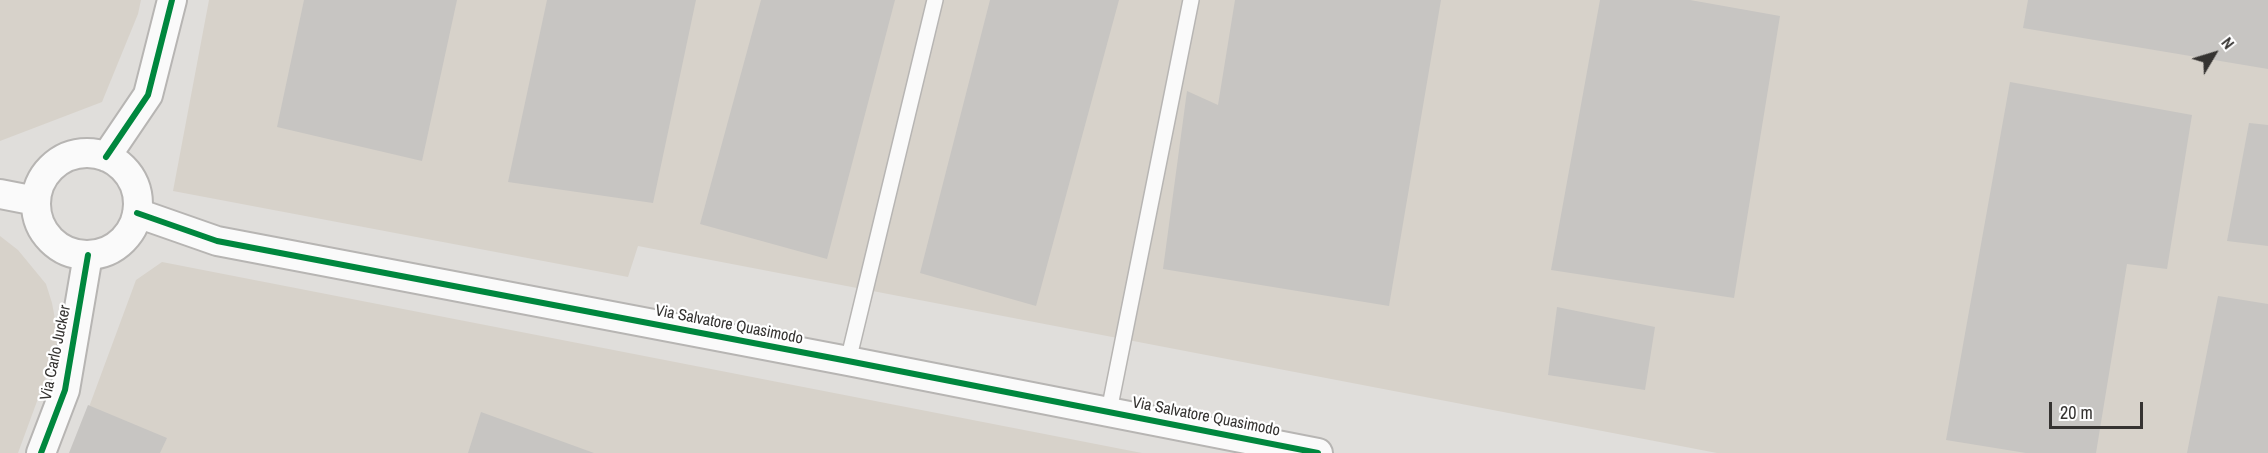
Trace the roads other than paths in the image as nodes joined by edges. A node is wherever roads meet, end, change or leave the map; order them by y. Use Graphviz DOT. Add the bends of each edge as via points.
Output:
graph roads {
  1 [pos="172,0"];
  2 [pos="935,0"];
  3 [pos="1191,0"];
  4 [pos="106,157"];
  5 [pos="0,194"];
  6 [pos="36,201"];
  7 [pos="137,213"];
  8 [pos="88,255"];
  9 [pos="848,361"];
  10 [pos="1109,411"];
  11 [pos="41,453"];
  12 [pos="1318,453"];
  1 -- 4 [label="street" via="148,95"];
  2 -- 9 [label="lane"];
  3 -- 10 [label="lane"];
  4 -- 6 [label="street" via="74,154 60,160 39,185"];
  4 -- 7 [label="street" via="121,166 132,180"];
  5 -- 6 [label="street"];
  6 -- 8 [label="street" via="44,232 56,245 71,253"];
  7 -- 8 [label="street" via="131,230 120,243 105,252"];
  7 -- 9 [label="street, Via Salvatore Quasimodo" via="217,241"];
  8 -- 11 [label="street, Via Carlo Jucker" via="65,390"];
  9 -- 10 [label="street, Via Salvatore Quasimodo"];
  10 -- 12 [label="street, Via Salvatore Quasimodo"];
}
